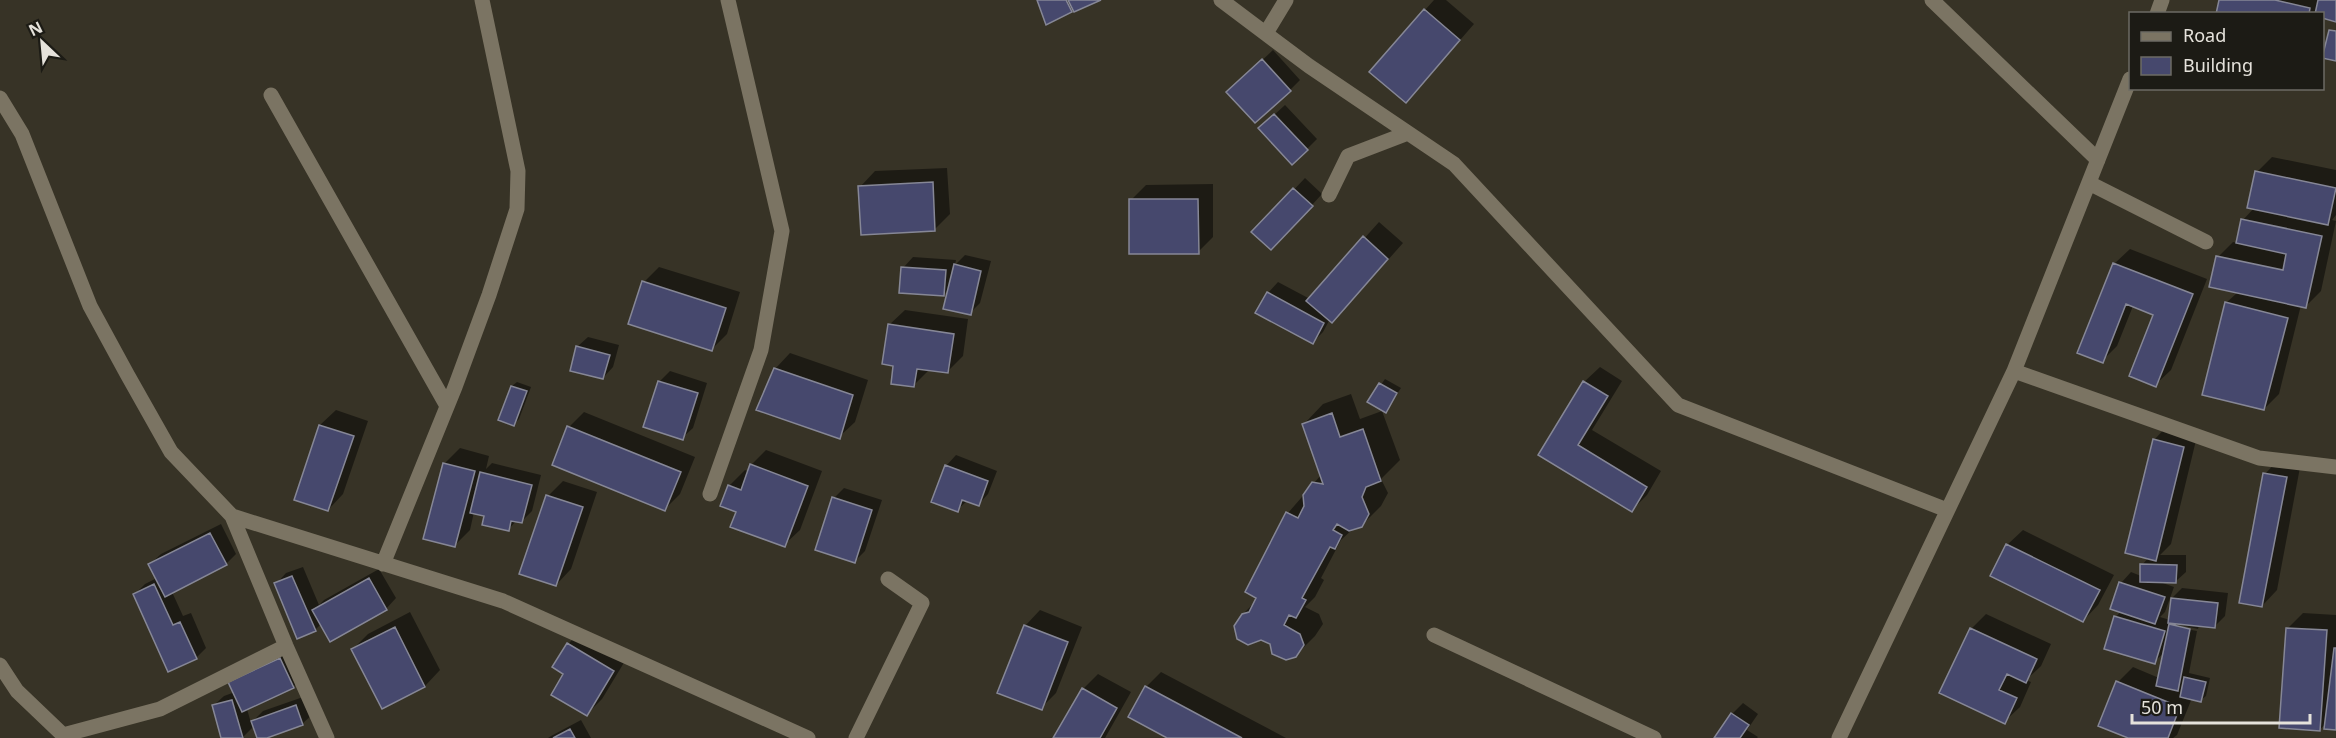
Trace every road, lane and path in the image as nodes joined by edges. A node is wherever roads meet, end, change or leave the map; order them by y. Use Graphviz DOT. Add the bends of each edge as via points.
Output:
graph roads {
  1 [pos="482,0"];
  2 [pos="728,0"];
  3 [pos="1221,0"];
  4 [pos="1286,0"];
  5 [pos="1932,0"];
  6 [pos="1266,33"];
  7 [pos="2129,82"];
  8 [pos="271,95"];
  9 [pos="0,98"];
  10 [pos="1408,133"];
  11 [pos="2098,160"];
  12 [pos="2089,183"];
  13 [pos="1329,195"];
  14 [pos="2206,242"];
  15 [pos="2014,371"];
  16 [pos="447,406"];
  17 [pos="2336,467"];
  18 [pos="710,494"];
  19 [pos="1947,510"];
  20 [pos="232,516"];
  21 [pos="383,564"];
  22 [pos="888,579"];
  23 [pos="1434,635"];
  24 [pos="286,646"];
  25 [pos="0,665"];
  26 [pos="62,737"];
  27 [pos="327,738"];
  28 [pos="808,738"];
  29 [pos="856,738"];
  30 [pos="1654,738"];
  31 [pos="1839,738"];
  1 -- 16 [label="street" via="518,171 517,209"];
  2 -- 18 [label="street" via="782,231 760,350"];
  3 -- 6 [label="street"];
  4 -- 6 [label="street"];
  5 -- 11 [label="street"];
  6 -- 10 [label="street"];
  7 -- 11 [label="street"];
  8 -- 16 [label="street"];
  9 -- 20 [label="street" via="22,134 90,306 132,384 171,452"];
  10 -- 13 [label="street" via="1348,156"];
  10 -- 19 [label="street" via="1454,164 1678,405"];
  11 -- 12 [label="street"];
  12 -- 14 [label="street"];
  12 -- 15 [label="street"];
  15 -- 17 [label="street" via="2259,458"];
  15 -- 19 [label="street"];
  16 -- 21 [label="street"];
  19 -- 31 [label="street"];
  20 -- 21 [label="street"];
  20 -- 24 [label="street"];
  21 -- 28 [label="street" via="502,601"];
  22 -- 29 [label="street" via="922,603"];
  23 -- 30 [label="street"];
  24 -- 26 [label="street" via="160,709"];
  24 -- 27 [label="street"];
  25 -- 26 [label="street" via="17,691"];
}
